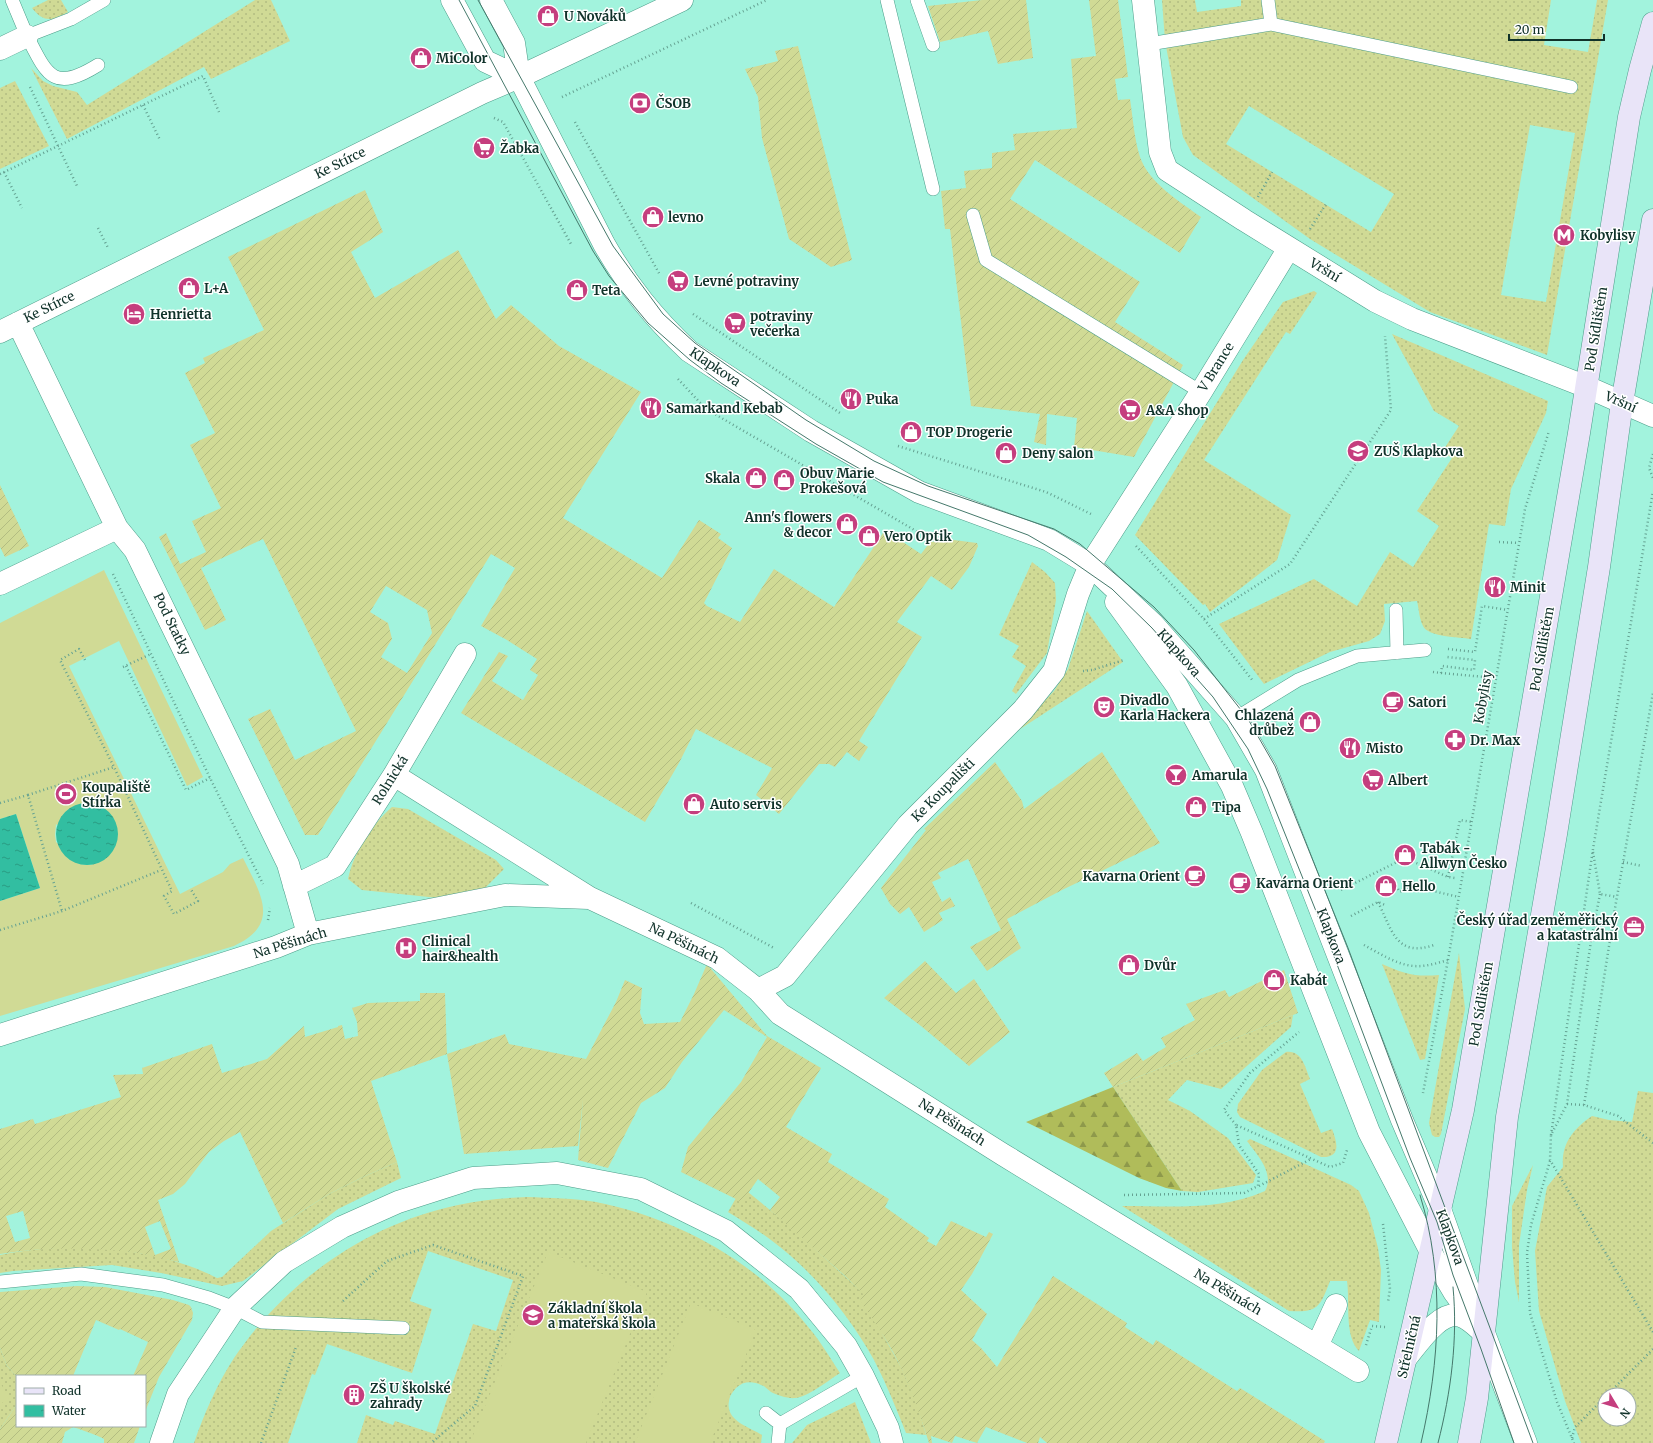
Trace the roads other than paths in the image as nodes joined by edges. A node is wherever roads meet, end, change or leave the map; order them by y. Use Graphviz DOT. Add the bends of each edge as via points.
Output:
graph roads {
  1 [pos="12,0"];
  2 [pos="104,0"];
  3 [pos="452,0"];
  4 [pos="491,0"];
  5 [pos="682,0"];
  6 [pos="888,0"];
  7 [pos="917,0"];
  8 [pos="1143,0"];
  9 [pos="1268,0"];
  10 [pos="1653,22"];
  11 [pos="1271,24"];
  12 [pos="27,36"];
  13 [pos="1149,44"];
  14 [pos="933,46"];
  15 [pos="0,49"];
  16 [pos="98,65"];
  17 [pos="519,77"];
  18 [pos="1571,87"];
  19 [pos="933,189"];
  20 [pos="973,215"];
  21 [pos="1653,220"];
  22 [pos="1289,248"];
  23 [pos="9,327"];
  24 [pos="1587,387"];
  25 [pos="1201,392"];
  26 [pos="1622,403"];
  27 [pos="1653,416"];
  28 [pos="116,528"];
  29 [pos="1090,565"];
  30 [pos="0,584"];
  31 [pos="1396,610"];
  32 [pos="1425,650"];
  33 [pos="1397,653"];
  34 [pos="465,654"];
  35 [pos="1236,718"];
  36 [pos="394,775"];
  37 [pos="294,886"];
  38 [pos="590,898"];
  39 [pos="308,934"];
  40 [pos="758,990"];
  41 [pos="0,1035"];
  42 [pos="1440,1209"];
  43 [pos="1430,1251"];
  44 [pos="0,1282"];
  45 [pos="1336,1305"];
  46 [pos="234,1308"];
  47 [pos="403,1328"];
  48 [pos="1484,1333"];
  49 [pos="1317,1346"];
  50 [pos="1406,1358"];
  51 [pos="1358,1371"];
  52 [pos="863,1376"];
  53 [pos="766,1413"];
  54 [pos="780,1424"];
  55 [pos="160,1443"];
  56 [pos="778,1443"];
  57 [pos="892,1443"];
  58 [pos="1386,1443"];
  59 [pos="1469,1443"];
  60 [pos="1526,1443"];
  1 -- 12 [label="lane"];
  2 -- 12 [label="lane" via="71,19"];
  3 -- 17 [label="street" via="485,61"];
  4 -- 17 [label="street, Klapkova" via="514,43"];
  5 -- 17 [label="street, Ke Stírce"];
  6 -- 19 [label="lane"];
  7 -- 14 [label="lane"];
  8 -- 13 [label="street, Vršní"];
  9 -- 11 [label="lane"];
  10 -- 24 [label="main road, Pod Sídlištěm" via="1629,117"];
  11 -- 13 [label="lane"];
  11 -- 18 [label="lane"];
  12 -- 15 [label="street"];
  12 -- 16 [label="lane" via="40,62 50,75 62,79 81,76"];
  13 -- 22 [label="street, Vršní" via="1160,152 1167,170"];
  17 -- 23 [label="street, Ke Stírce"];
  17 -- 29 [label="street, Klapkova" via="619,270 655,317 689,351 811,430 918,492 1049,540"];
  20 -- 25 [label="lane" via="986,260"];
  21 -- 26 [label="main road"];
  22 -- 24 [label="street, Vršní" via="1375,301 1412,319"];
  22 -- 25 [label="street, V Brance"];
  23 -- 28 [label="street, Pod Statky"];
  24 -- 26 [label="street, Vršní"];
  24 -- 42 [label="main road, Pod Sídlištěm" via="1463,1110"];
  25 -- 29 [label="street, V Brance"];
  26 -- 27 [label="street, Vršní"];
  26 -- 48 [label="main road" via="1598,575 1507,1117"];
  28 -- 30 [label="street"];
  28 -- 37 [label="street, Pod Statky" via="135,550 288,864"];
  29 -- 35 [label="street, Klapkova" via="1153,624"];
  29 -- 40 [label="street, Ke Koupališti" via="1078,594 1054,671 1023,710 908,825 785,976"];
  29 -- 43 [label="street, Klapkova" via="1177,686 1232,786 1369,1132"];
  31 -- 33 [label="lane"];
  32 -- 33 [label="lane"];
  33 -- 35 [label="lane" via="1357,656 1298,680"];
  34 -- 36 [label="street, Rolnická"];
  35 -- 42 [label="street, Klapkova" via="1266,770 1402,1120"];
  36 -- 37 [label="street, Rolnická" via="335,866"];
  36 -- 38 [label="street, Na Pěšinách"];
  37 -- 39 [label="street, Pod Statky"];
  38 -- 39 [label="street, Na Pěšinách" via="504,895"];
  38 -- 40 [label="street, Na Pěšinách" via="717,958"];
  39 -- 41 [label="street, Na Pěšinách" via="276,947"];
  40 -- 49 [label="street, Na Pěšinách" via="780,1014"];
  42 -- 43 [label="main road, Pod Sídlištěm"];
  42 -- 48 [label="street, Klapkova"];
  43 -- 48 [label="street, Klapkova" via="1454,1292"];
  43 -- 50 [label="main road, Střelničná"];
  44 -- 46 [label="lane" via="81,1274 164,1285"];
  45 -- 49 [label="street"];
  46 -- 47 [label="lane" via="262,1322"];
  46 -- 52 [label="street" via="284,1262 342,1227 398,1202 473,1178 557,1173 641,1189 726,1231 799,1289 846,1346"];
  46 -- 55 [label="street" via="178,1394"];
  48 -- 50 [label="street" via="1461,1316 1446,1317 1437,1322"];
  48 -- 59 [label="main road"];
  48 -- 60 [label="street, Klapkova"];
  49 -- 51 [label="street, Na Pěšinách"];
  50 -- 58 [label="main road, Střelničná"];
  52 -- 54 [label="lane"];
  52 -- 57 [label="street" via="888,1428"];
  53 -- 54 [label="lane"];
  54 -- 56 [label="lane"];
}
